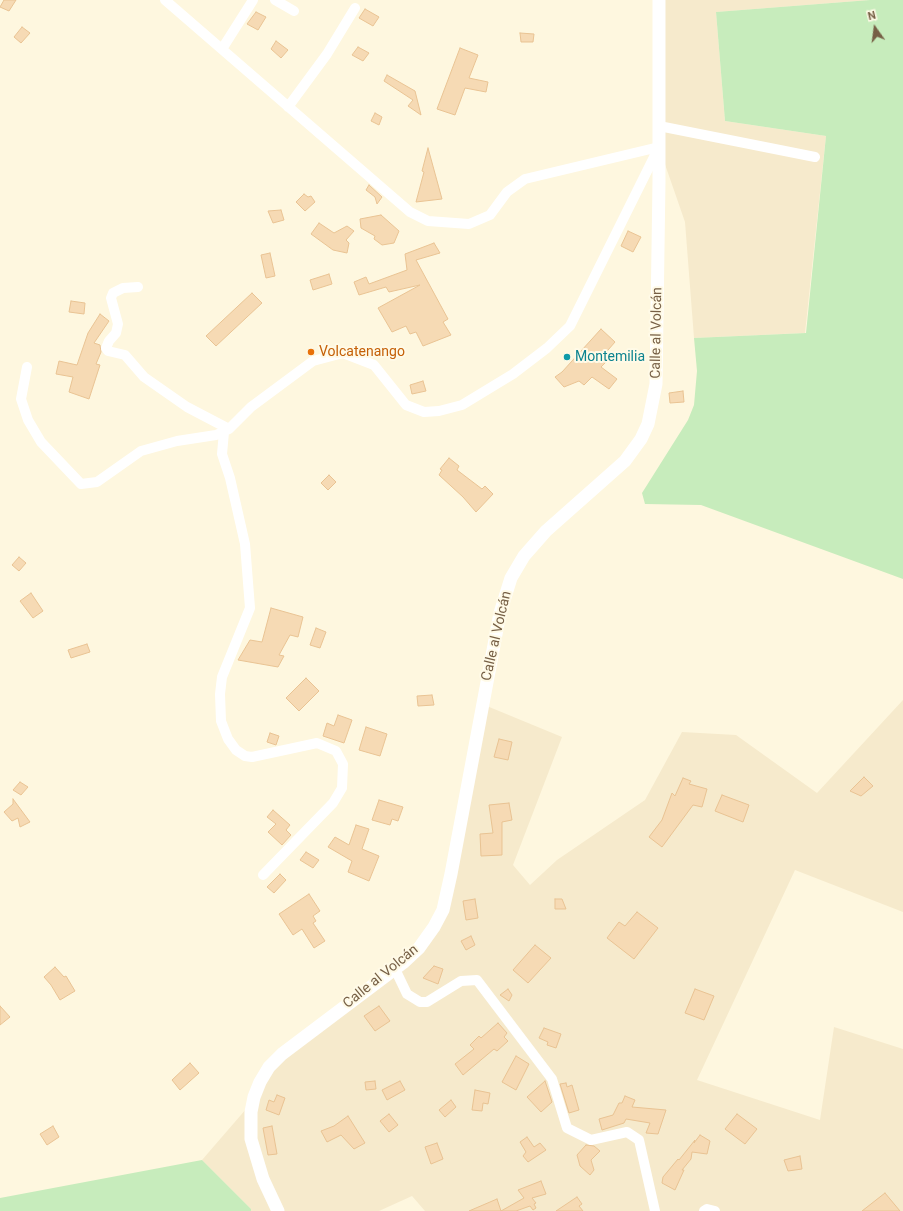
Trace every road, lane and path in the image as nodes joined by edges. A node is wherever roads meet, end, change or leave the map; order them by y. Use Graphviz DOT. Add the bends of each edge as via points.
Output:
graph roads {
  1 [pos="165,0"];
  2 [pos="254,0"];
  3 [pos="275,0"];
  4 [pos="658,0"];
  5 [pos="354,8"];
  6 [pos="294,11"];
  7 [pos="222,49"];
  8 [pos="288,107"];
  9 [pos="659,126"];
  10 [pos="659,147"];
  11 [pos="815,157"];
  12 [pos="138,287"];
  13 [pos="27,367"];
  14 [pos="226,430"];
  15 [pos="263,875"];
  16 [pos="395,969"];
  17 [pos="278,1211"];
  18 [pos="655,1211"];
  19 [pos="704,1211"];
  20 [pos="715,1211"];
  1 -- 7 [label="street"];
  2 -- 7 [label="street"];
  3 -- 6 [label="street"];
  4 -- 9 [label="street, Calle al Volcán"];
  5 -- 8 [label="street" via="327,54"];
  7 -- 8 [label="street"];
  8 -- 10 [label="street" via="410,212 428,221 470,224 490,215 507,192 525,179"];
  9 -- 10 [label="street, Calle al Volcán"];
  9 -- 11 [label="street"];
  10 -- 14 [label="street" via="570,326 547,348 513,374 462,405 424,412 406,405 374,365 343,354 313,361 251,407"];
  10 -- 16 [label="street, Calle al Volcán" via="656,384 648,424 625,461 546,531 524,556 512,578 500,613 442,910 424,941"];
  12 -- 14 [label="street" via="123,288 113,293 111,298 118,324 116,334 106,348 108,351 126,355 144,377"];
  13 -- 14 [label="street" via="21,399 28,420 41,442 81,484 97,482 141,451 177,441 216,435"];
  14 -- 15 [label="street" via="222,454 245,544 250,608 222,677 219,710 221,721 228,739 236,750 245,756 252,757 316,744 336,751 343,764 342,788 333,803"];
  16 -- 17 [label="street, Calle al Volcán" via="282,1054 262,1078 252,1105 250,1133 254,1154"];
  16 -- 18 [label="street" via="407,994 420,1002 427,1002 461,981 478,980 552,1080 567,1128 591,1140 627,1132 638,1140"];
  19 -- 20 [label="street"];
}
